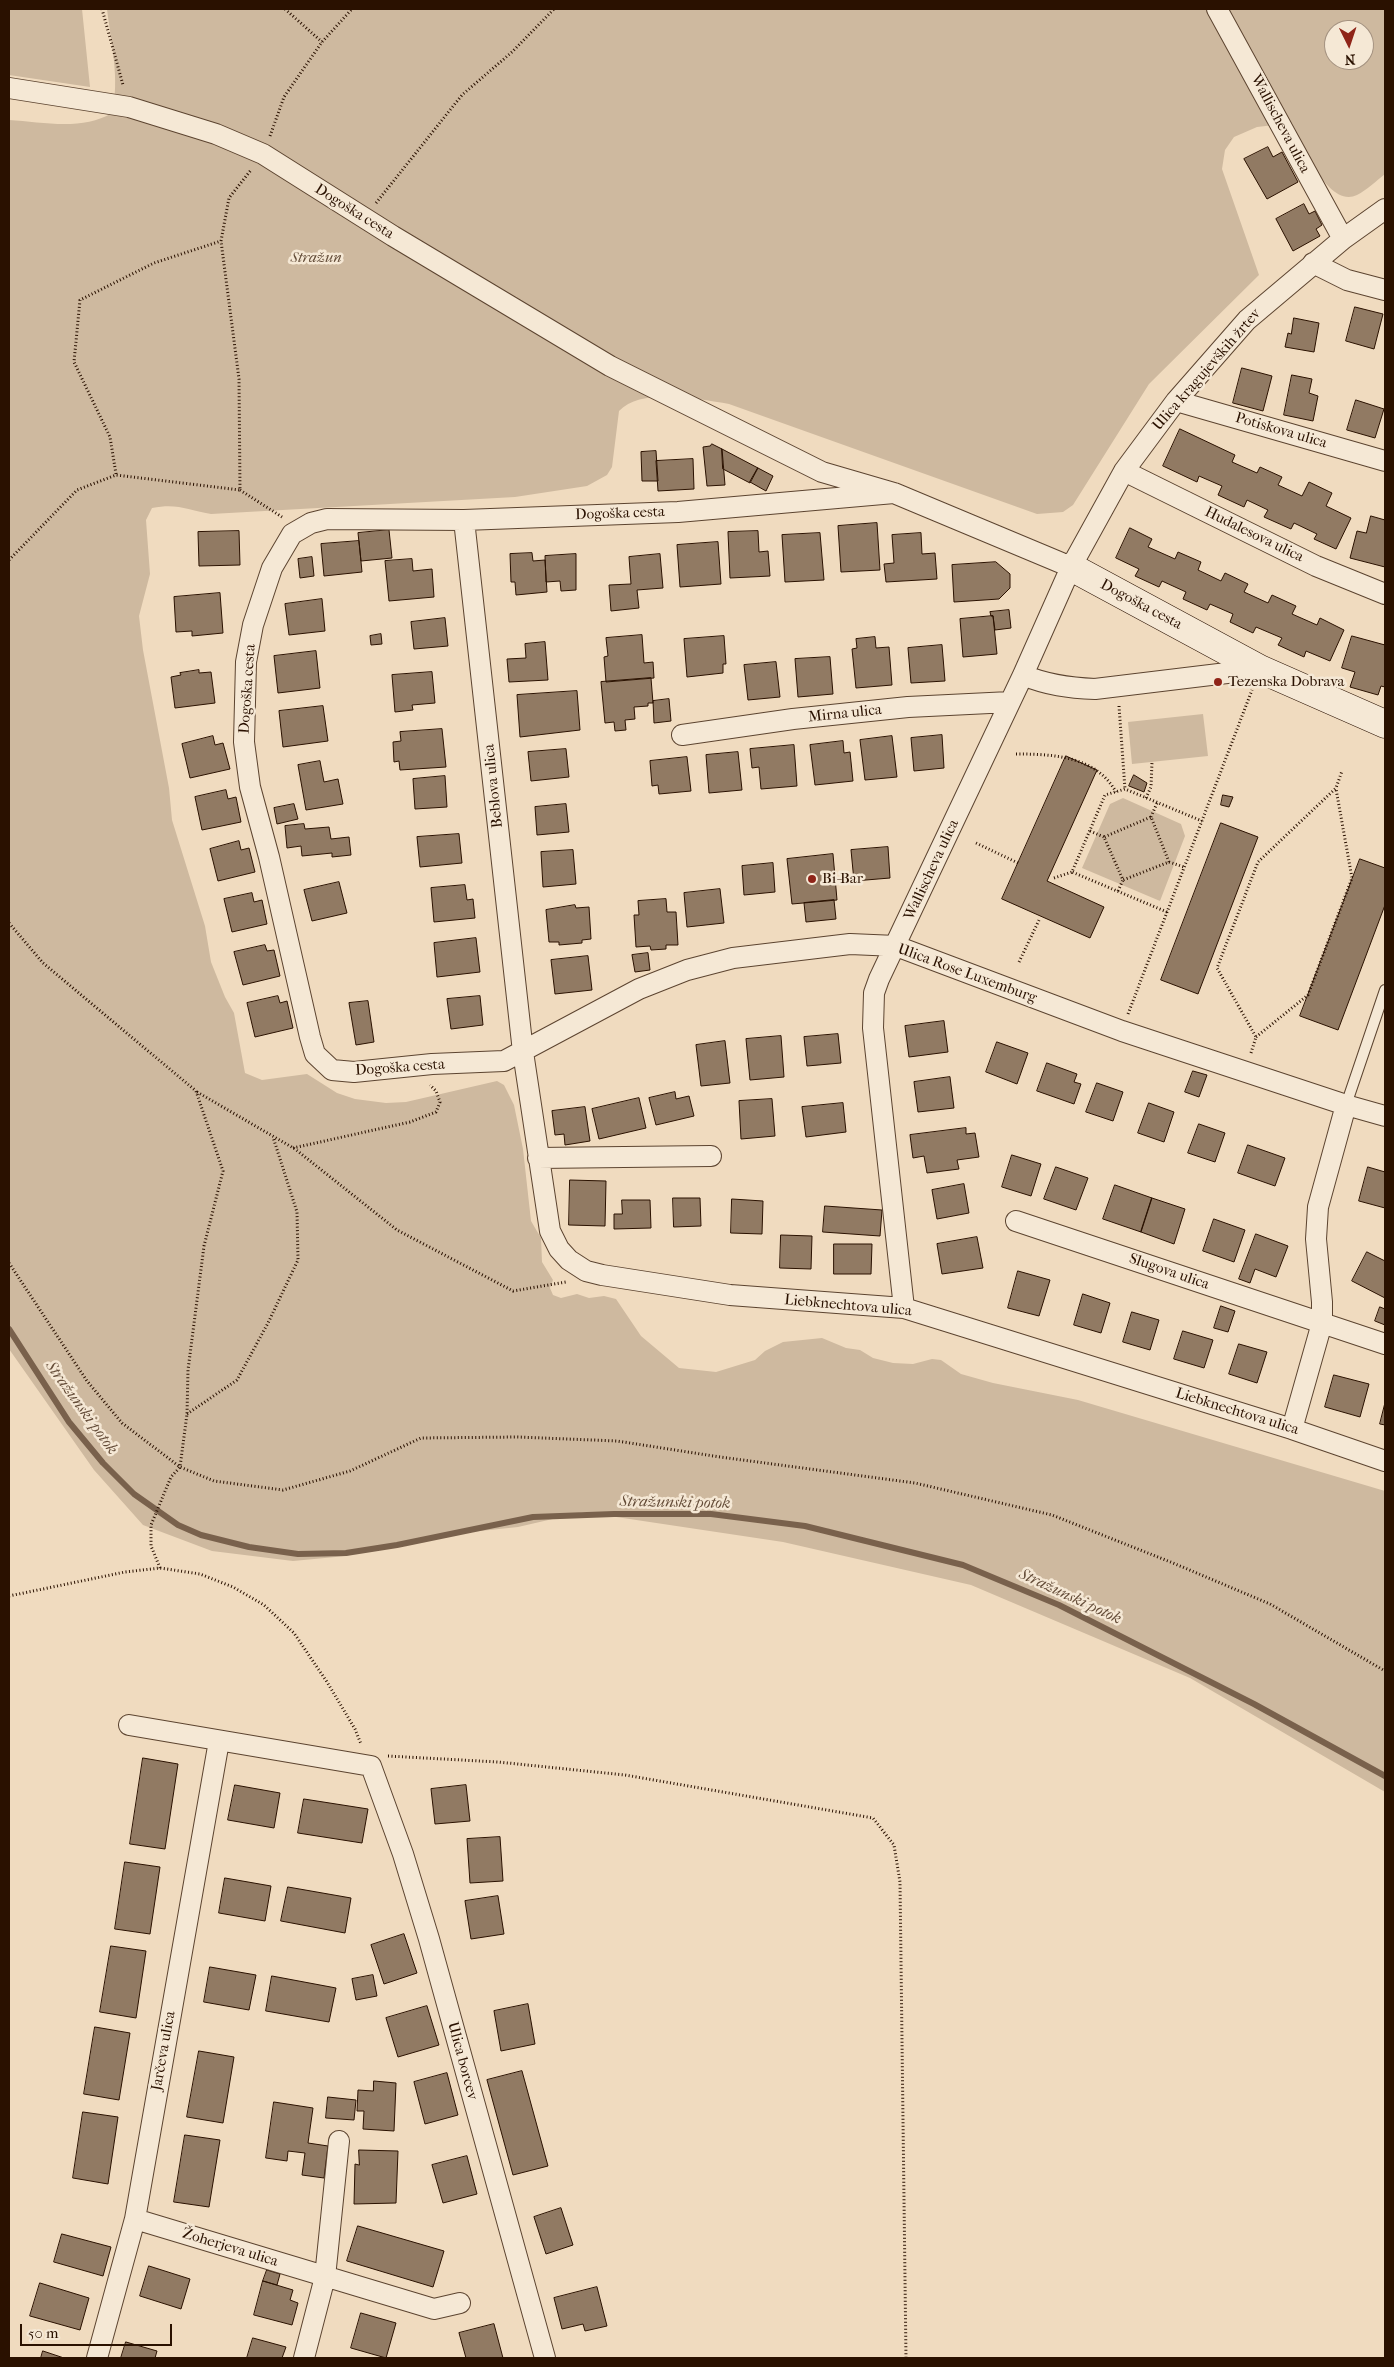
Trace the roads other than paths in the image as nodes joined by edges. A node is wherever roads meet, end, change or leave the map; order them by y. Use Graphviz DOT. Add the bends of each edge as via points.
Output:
graph roads {
  1 [pos="1217,9"];
  2 [pos="9,88"];
  3 [pos="1385,209"];
  4 [pos="1343,239"];
  5 [pos="1313,263"];
  6 [pos="1385,290"];
  7 [pos="1176,401"];
  8 [pos="1385,461"];
  9 [pos="1124,471"];
  10 [pos="894,493"];
  11 [pos="464,520"];
  12 [pos="1071,567"];
  13 [pos="1385,594"];
  14 [pos="1260,669"];
  15 [pos="1023,675"];
  16 [pos="1010,702"];
  17 [pos="1385,724"];
  18 [pos="682,734"];
  19 [pos="896,946"];
  20 [pos="1385,990"];
  21 [pos="523,1052"];
  22 [pos="1346,1105"];
  23 [pos="1385,1116"];
  24 [pos="711,1156"];
  25 [pos="538,1158"];
  26 [pos="1016,1220"];
  27 [pos="904,1308"];
  28 [pos="1322,1323"];
  29 [pos="1385,1344"];
  30 [pos="1292,1429"];
  31 [pos="1385,1461"];
  32 [pos="129,1725"];
  33 [pos="219,1740"];
  34 [pos="339,2141"];
  35 [pos="136,2220"];
  36 [pos="325,2277"];
  37 [pos="460,2303"];
  38 [pos="97,2358"];
  39 [pos="304,2358"];
  40 [pos="546,2358"];
  1 -- 4 [label="street, Wallischeva ulica"];
  2 -- 10 [label="street, Dogoška cesta" via="128,107 216,134 264,154 365,219 610,366 822,472"];
  3 -- 4 [label="street, Ulica kragujevških žrtev"];
  4 -- 5 [label="street, Ulica kragujevških žrtev"];
  5 -- 6 [label="street" via="1347,280"];
  5 -- 7 [label="street, Ulica kragujevških žrtev" via="1247,320"];
  7 -- 8 [label="street, Potiskova ulica"];
  7 -- 9 [label="street, Ulica kragujevških žrtev"];
  9 -- 12 [label="street, Ulica kragujevških žrtev"];
  9 -- 13 [label="street, Hudalesova ulica" via="1316,566"];
  10 -- 11 [label="street, Dogoška cesta" via="678,512"];
  10 -- 12 [label="street, Dogoška cesta"];
  11 -- 21 [label="street, Beblova ulica"];
  11 -- 21 [label="street, Dogoška cesta" via="327,519 292,534 272,568 253,624 246,662 244,742 250,787 316,1054 332,1070 354,1072 504,1061"];
  12 -- 14 [label="street, Dogoška cesta"];
  12 -- 15 [label="street, Wallischeva ulica"];
  14 -- 15 [label="street" via="1095,689 1045,684"];
  14 -- 17 [label="street, Dogoška cesta"];
  15 -- 16 [label="street, Wallischeva ulica"];
  16 -- 18 [label="street, Mirna ulica" via="908,707"];
  16 -- 19 [label="street, Wallischeva ulica"];
  19 -- 21 [label="street, Ulica Rose Luxemburg" via="850,944 733,958 687,970 639,989"];
  19 -- 22 [label="street, Ulica Rose Luxemburg" via="1122,1031"];
  19 -- 27 [label="street, Wallischeva ulica" via="874,993 873,1028"];
  20 -- 22 [label="lane"];
  21 -- 25 [label="street, Liebknechtova ulica"];
  22 -- 23 [label="street, Ulica Rose Luxemburg"];
  22 -- 28 [label="street" via="1318,1206 1316,1238"];
  24 -- 25 [label="street"];
  25 -- 27 [label="street, Liebknechtova ulica" via="550,1231 559,1249 578,1265 602,1275 730,1295"];
  26 -- 28 [label="street, Slugova ulica"];
  27 -- 30 [label="street, Liebknechtova ulica"];
  28 -- 29 [label="street, Slugova ulica"];
  28 -- 30 [label="street"];
  30 -- 31 [label="street, Liebknechtova ulica"];
  32 -- 33 [label="street"];
  33 -- 35 [label="street, Jarčeva ulica"];
  33 -- 40 [label="street, Ulica borcev" via="371,1766 429,1939"];
  34 -- 36 [label="street"];
  35 -- 36 [label="street, Žoherjeva ulica"];
  35 -- 38 [label="street, Jarčeva ulica"];
  36 -- 37 [label="street, Žoherjeva ulica" via="434,2309"];
  36 -- 39 [label="street"];
}
